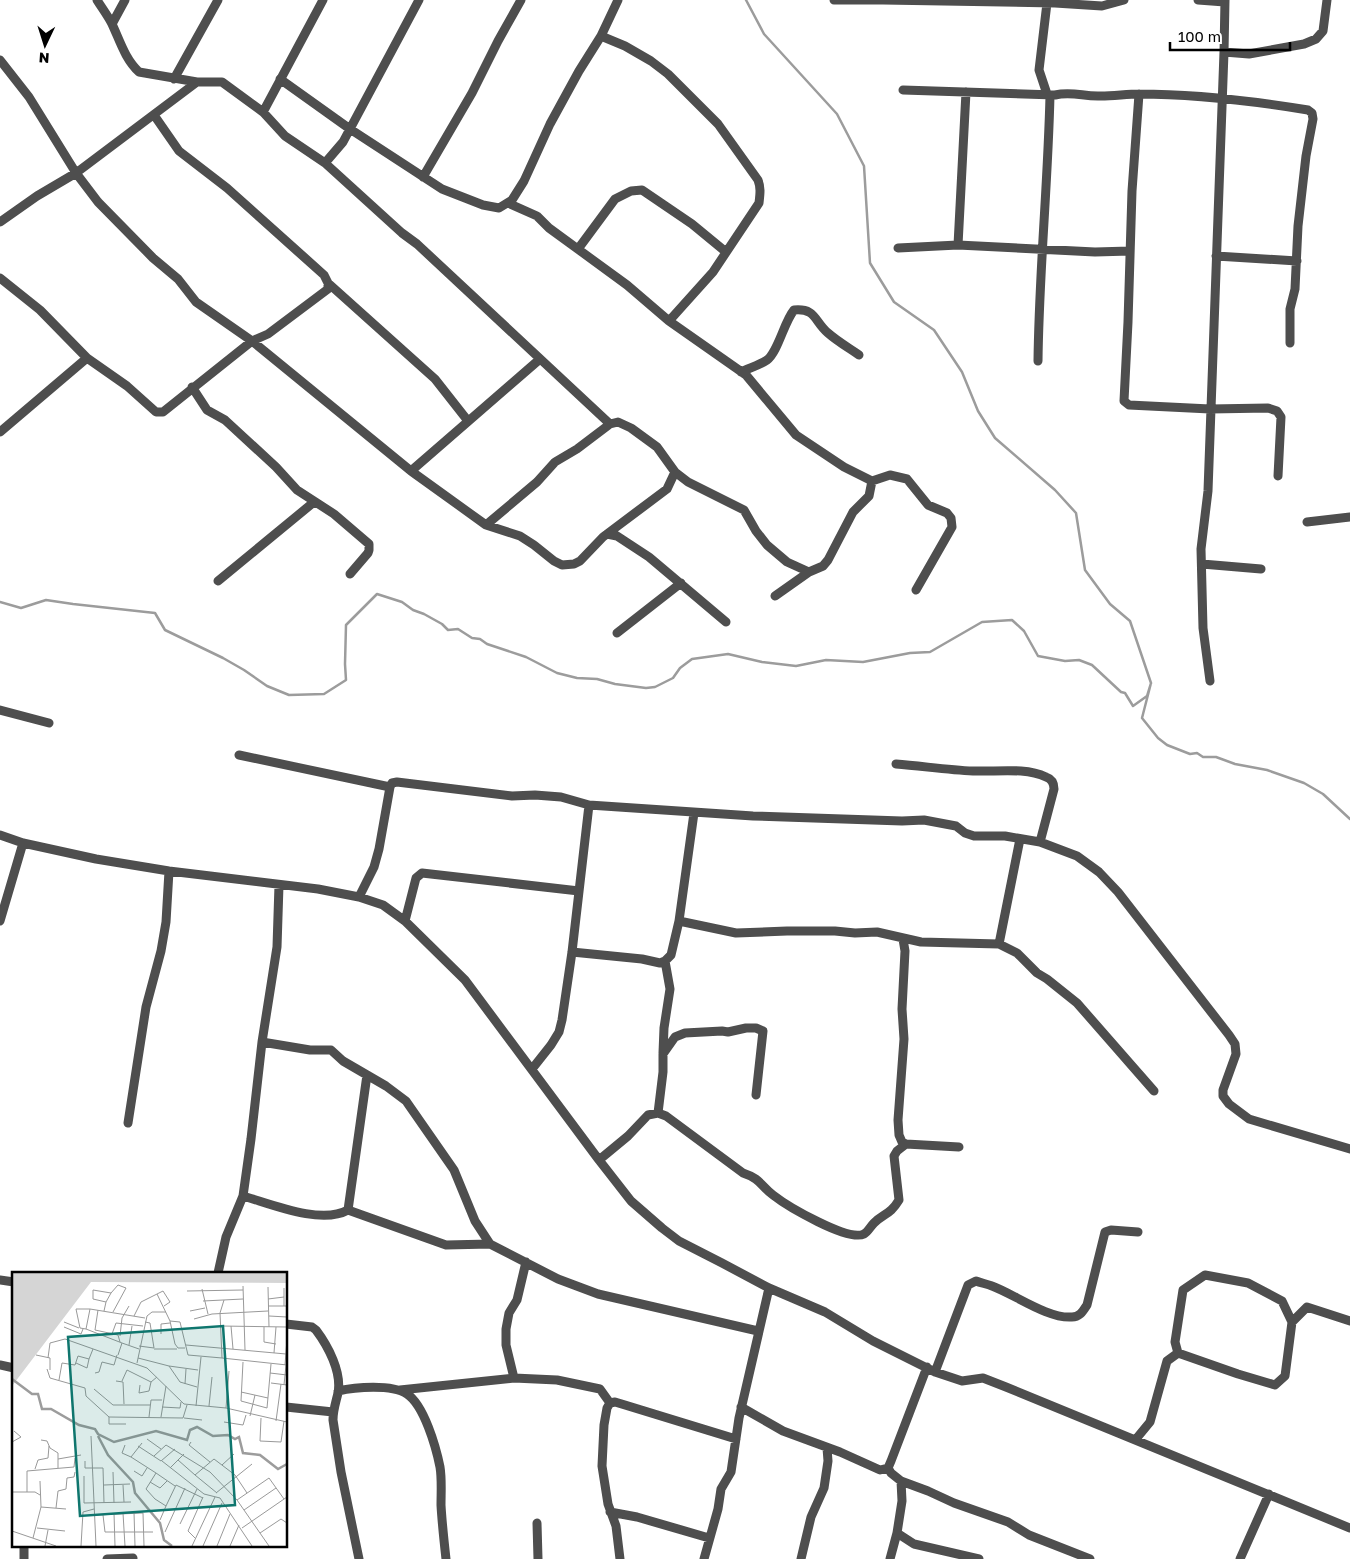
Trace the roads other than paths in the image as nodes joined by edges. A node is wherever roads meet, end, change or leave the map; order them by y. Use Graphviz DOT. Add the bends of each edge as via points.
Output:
graph roads {
  1 [pos="98,0"];
  2 [pos="125,0"];
  3 [pos="218,0"];
  4 [pos="323,0"];
  5 [pos="419,0"];
  6 [pos="522,0"];
  7 [pos="618,0"];
  8 [pos="834,0"];
  9 [pos="882,0"];
  10 [pos="974,0"];
  11 [pos="1124,0"];
  12 [pos="1198,0"];
  13 [pos="1327,0"];
  14 [pos="1225,1"];
  15 [pos="1053,2"];
  16 [pos="112,24"];
  17 [pos="601,36"];
  18 [pos="1224,52"];
  19 [pos="0,60"];
  20 [pos="174,79"];
  21 [pos="280,80"];
  22 [pos="197,82"];
  23 [pos="904,90"];
  24 [pos="966,92"];
  25 [pos="1048,94"];
  26 [pos="1139,94"];
  27 [pos="1222,98"];
  28 [pos="263,112"];
  29 [pos="154,115"];
  30 [pos="350,129"];
  31 [pos="325,163"];
  32 [pos="76,173"];
  33 [pos="424,177"];
  34 [pos="508,203"];
  35 [pos="0,222"];
  36 [pos="958,245"];
  37 [pos="898,248"];
  38 [pos="578,249"];
  39 [pos="1042,249"];
  40 [pos="1130,251"];
  41 [pos="726,252"];
  42 [pos="1216,256"];
  43 [pos="1297,260"];
  44 [pos="0,278"];
  45 [pos="328,283"];
  46 [pos="669,321"];
  47 [pos="252,340"];
  48 [pos="1290,344"];
  49 [pos="858,355"];
  50 [pos="87,358"];
  51 [pos="540,359"];
  52 [pos="1038,361"];
  53 [pos="741,372"];
  54 [pos="192,387"];
  55 [pos="1210,409"];
  56 [pos="468,422"];
  57 [pos="610,424"];
  58 [pos="0,432"];
  59 [pos="411,471"];
  60 [pos="674,472"];
  61 [pos="1278,476"];
  62 [pos="872,481"];
  63 [pos="314,502"];
  64 [pos="1350,518"];
  65 [pos="1307,522"];
  66 [pos="486,525"];
  67 [pos="608,534"];
  68 [pos="1202,564"];
  69 [pos="1261,569"];
  70 [pos="809,572"];
  71 [pos="350,574"];
  72 [pos="218,581"];
  73 [pos="681,583"];
  74 [pos="916,590"];
  75 [pos="775,596"];
  76 [pos="726,622"];
  77 [pos="617,633"];
  78 [pos="1210,681"];
  79 [pos="0,710"];
  80 [pos="49,723"];
  81 [pos="238,755"];
  82 [pos="896,764"];
  83 [pos="390,787"];
  84 [pos="589,806"];
  85 [pos="694,812"];
  86 [pos="0,835"];
  87 [pos="1020,838"];
  88 [pos="1040,842"];
  89 [pos="23,843"];
  90 [pos="169,871"];
  91 [pos="279,885"];
  92 [pos="579,892"];
  93 [pos="359,897"];
  94 [pos="0,921"];
  95 [pos="405,921"];
  96 [pos="679,921"];
  97 [pos="903,939"];
  98 [pos="999,944"];
  99 [pos="572,952"];
  100 [pos="666,961"];
  101 [pos="262,1042"];
  102 [pos="663,1054"];
  103 [pos="532,1069"];
  104 [pos="367,1075"];
  105 [pos="1154,1092"];
  106 [pos="756,1095"];
  107 [pos="658,1113"];
  108 [pos="128,1123"];
  109 [pos="906,1144"];
  110 [pos="959,1147"];
  111 [pos="1350,1149"];
  112 [pos="599,1160"];
  113 [pos="243,1196"];
  114 [pos="348,1210"];
  115 [pos="1138,1232"];
  116 [pos="490,1244"];
  117 [pos="526,1262"];
  118 [pos="218,1272"];
  119 [pos="769,1288"];
  120 [pos="1292,1322"];
  121 [pos="1350,1322"];
  122 [pos="288,1324"];
  123 [pos="758,1331"];
  124 [pos="1178,1353"];
  125 [pos="931,1369"];
  126 [pos="514,1378"];
  127 [pos="398,1390"];
  128 [pos="338,1391"];
  129 [pos="610,1403"];
  130 [pos="288,1407"];
  131 [pos="741,1407"];
  132 [pos="333,1412"];
  133 [pos="736,1439"];
  134 [pos="1136,1439"];
  135 [pos="827,1448"];
  136 [pos="888,1468"];
  137 [pos="902,1482"];
  138 [pos="1269,1494"];
  139 [pos="610,1512"];
  140 [pos="537,1523"];
  141 [pos="1350,1528"];
  142 [pos="897,1533"];
  143 [pos="709,1538"];
  144 [pos="24,1546"];
  145 [pos="963,1557"];
  146 [pos="133,1558"];
  147 [pos="24,1559"];
  148 [pos="107,1559"];
  149 [pos="359,1559"];
  150 [pos="446,1559"];
  151 [pos="538,1559"];
  152 [pos="620,1559"];
  153 [pos="704,1559"];
  154 [pos="801,1559"];
  155 [pos="890,1559"];
  156 [pos="979,1559"];
  157 [pos="1090,1559"];
  158 [pos="1240,1559"];
  1 -- 16 [label="street"];
  2 -- 16 [label="street"];
  3 -- 20 [label="street"];
  4 -- 21 [label="street"];
  5 -- 30 [label="street"];
  6 -- 33 [label="street"];
  7 -- 17 [label="street"];
  8 -- 9 [label="street"];
  9 -- 10 [label="street"];
  10 -- 15 [label="street"];
  11 -- 15 [label="street" via="1102,6"];
  12 -- 14 [label="street"];
  13 -- 18 [label="street" via="1323,31 1316,39 1249,54"];
  14 -- 18 [label="street"];
  15 -- 25 [label="street" via="1039,70"];
  16 -- 20 [label="street" via="132,66 139,72"];
  17 -- 34 [label="street" via="550,124 524,181"];
  17 -- 41 [label="street" via="651,61 668,74 718,124 758,180 761,186 759,202"];
  18 -- 27 [label="street"];
  19 -- 32 [label="street" via="29,97"];
  20 -- 22 [label="street"];
  21 -- 28 [label="street"];
  21 -- 30 [label="street"];
  22 -- 28 [label="street" via="222,82"];
  22 -- 29 [label="street"];
  23 -- 24 [label="street"];
  24 -- 25 [label="street"];
  24 -- 36 [label="street"];
  25 -- 26 [label="street" via="1067,92 1099,97"];
  25 -- 39 [label="street" via="1049,145"];
  26 -- 27 [label="street"];
  26 -- 40 [label="street"];
  27 -- 42 [label="street"];
  27 -- 43 [label="street" via="1312,112"];
  28 -- 31 [label="street" via="285,136"];
  29 -- 32 [label="street"];
  29 -- 45 [label="street" via="179,151 234,194 324,275"];
  30 -- 31 [label="street" via="344,142"];
  30 -- 33 [label="street"];
  31 -- 51 [label="street"];
  32 -- 35 [label="street"];
  32 -- 47 [label="street" via="98,202 178,280 196,302"];
  33 -- 34 [label="street" via="442,189 483,205 499,208"];
  34 -- 38 [label="street" via="538,216"];
  36 -- 37 [label="street"];
  36 -- 39 [label="street"];
  38 -- 41 [label="street" via="615,198 631,190 642,190"];
  38 -- 46 [label="street"];
  39 -- 40 [label="street"];
  39 -- 52 [label="street"];
  40 -- 55 [label="street" via="1124,401 1129,405"];
  41 -- 46 [label="street" via="713,272"];
  42 -- 43 [label="street"];
  42 -- 55 [label="street"];
  43 -- 48 [label="street" via="1290,309"];
  44 -- 50 [label="street" via="40,310"];
  45 -- 47 [label="street" via="328,289 268,334"];
  45 -- 56 [label="street" via="435,379"];
  46 -- 53 [label="street"];
  47 -- 54 [label="street"];
  47 -- 59 [label="street"];
  49 -- 53 [label="street" via="827,332 813,314 804,309 794,310 768,359"];
  50 -- 54 [label="street" via="127,386 156,412 163,412"];
  50 -- 58 [label="street"];
  51 -- 56 [label="street"];
  51 -- 57 [label="street"];
  53 -- 62 [label="street" via="796,435 844,467"];
  54 -- 63 [label="street" via="207,410 225,420 297,490"];
  55 -- 61 [label="street" via="1268,408 1281,414"];
  55 -- 68 [label="street"];
  56 -- 59 [label="street"];
  57 -- 60 [label="street" via="622,423 657,447"];
  57 -- 66 [label="street" via="555,462 537,482"];
  59 -- 66 [label="street"];
  60 -- 67 [label="street" via="667,489"];
  60 -- 70 [label="street" via="744,510 767,545 787,562"];
  62 -- 70 [label="street" via="869,496 853,512 828,560"];
  62 -- 74 [label="street" via="890,475 907,479 928,505 951,518 952,527"];
  63 -- 71 [label="street" via="334,514 369,544 368,553"];
  63 -- 72 [label="street"];
  64 -- 65 [label="street"];
  66 -- 67 [label="street" via="520,536 554,561 568,565 580,561"];
  67 -- 73 [label="street" via="617,536 649,557"];
  68 -- 69 [label="street"];
  68 -- 78 [label="street" via="1202,628"];
  70 -- 75 [label="street"];
  73 -- 76 [label="street"];
  73 -- 77 [label="street"];
  79 -- 80 [label="street"];
  81 -- 83 [label="street"];
  82 -- 88 [label="street" via="1045,776 1054,784 1054,789"];
  83 -- 84 [label="street" via="397,782 512,796 561,797"];
  83 -- 93 [label="street" via="374,867"];
  84 -- 85 [label="street"];
  84 -- 92 [label="street"];
  85 -- 87 [label="street" via="924,820 956,826 974,836"];
  85 -- 96 [label="street"];
  86 -- 89 [label="street"];
  87 -- 88 [label="street"];
  87 -- 98 [label="street"];
  88 -- 111 [label="street" via="1077,856 1099,872 1229,1035 1235,1044 1236,1054 1223,1090 1229,1104 1249,1119"];
  89 -- 90 [label="street" via="96,860"];
  89 -- 94 [label="street"];
  90 -- 91 [label="street"];
  90 -- 108 [label="street" via="166,922 146,1007"];
  91 -- 93 [label="street"];
  91 -- 101 [label="street" via="277,947"];
  92 -- 95 [label="street" via="422,873 416,878"];
  92 -- 99 [label="street"];
  93 -- 95 [label="street" via="383,905"];
  95 -- 103 [label="street" via="465,980"];
  96 -- 97 [label="street" via="736,932 877,932"];
  96 -- 100 [label="street" via="671,955"];
  97 -- 98 [label="street"];
  97 -- 109 [label="street" via="904,1039 898,1120 899,1135"];
  98 -- 105 [label="street" via="1017,953 1077,1004"];
  99 -- 100 [label="street" via="642,958 660,964"];
  99 -- 103 [label="street" via="558,1032"];
  100 -- 102 [label="street" via="670,989"];
  101 -- 104 [label="street" via="310,1050 327,1049"];
  101 -- 113 [label="street"];
  102 -- 106 [label="street" via="675,1037 685,1033 728,1032 746,1028 763,1031"];
  102 -- 107 [label="street"];
  103 -- 112 [label="street"];
  104 -- 114 [label="street"];
  104 -- 116 [label="street" via="406,1101 454,1170 475,1221"];
  107 -- 109 [label="street" via="743,1173 754,1177 793,1209 848,1234 866,1233 874,1222 895,1206 898,1200 894,1156"];
  107 -- 112 [label="street" via="648,1115"];
  109 -- 110 [label="street"];
  112 -- 119 [label="street" via="632,1201 679,1240"];
  113 -- 114 [label="street" via="307,1215 342,1214"];
  113 -- 118 [label="street" via="226,1237"];
  114 -- 116 [label="street" via="446,1246"];
  115 -- 125 [label="street" via="1105,1232 1086,1305 1081,1314 1072,1317 1056,1315 976,1281 968,1285"];
  116 -- 117 [label="street"];
  117 -- 123 [label="street" via="558,1279 598,1294"];
  117 -- 126 [label="street" via="506,1329 506,1345"];
  119 -- 123 [label="street"];
  119 -- 125 [label="street" via="825,1312 873,1341"];
  120 -- 121 [label="street" via="1307,1307"];
  120 -- 124 [label="street" via="1285,1376 1275,1385"];
  120 -- 124 [label="street" via="1282,1301 1248,1283 1205,1275 1183,1290 1175,1342"];
  122 -- 128 [label="street" via="316,1330 336,1366"];
  123 -- 131 [label="street"];
  124 -- 134 [label="street" via="1167,1361 1150,1422"];
  125 -- 134 [label="street" via="962,1381 982,1378"];
  125 -- 136 [label="street"];
  126 -- 127 [label="street"];
  126 -- 129 [label="street" via="556,1380 600,1389"];
  127 -- 128 [label="street" via="362,1388"];
  127 -- 150 [label="street" via="413,1399 429,1428 440,1467"];
  128 -- 132 [label="street"];
  129 -- 133 [label="street"];
  129 -- 139 [label="street" via="604,1425 602,1466"];
  130 -- 132 [label="street"];
  131 -- 133 [label="street"];
  131 -- 135 [label="street" via="783,1431"];
  132 -- 149 [label="street" via="341,1472"];
  133 -- 143 [label="street" via="731,1472 721,1489"];
  134 -- 138 [label="street"];
  135 -- 136 [label="street" via="880,1470"];
  135 -- 154 [label="street" via="824,1488 811,1517"];
  136 -- 137 [label="street"];
  137 -- 142 [label="street"];
  137 -- 157 [label="street" via="1008,1522 1029,1535"];
  138 -- 141 [label="street"];
  138 -- 158 [label="street"];
  139 -- 143 [label="street"];
  139 -- 152 [label="street" via="616,1526"];
  140 -- 151 [label="street"];
  142 -- 145 [label="street" via="914,1544"];
  142 -- 155 [label="street"];
  143 -- 153 [label="street"];
  144 -- 147 [label="street"];
  145 -- 156 [label="street"];
  146 -- 148 [label="street"];
}
